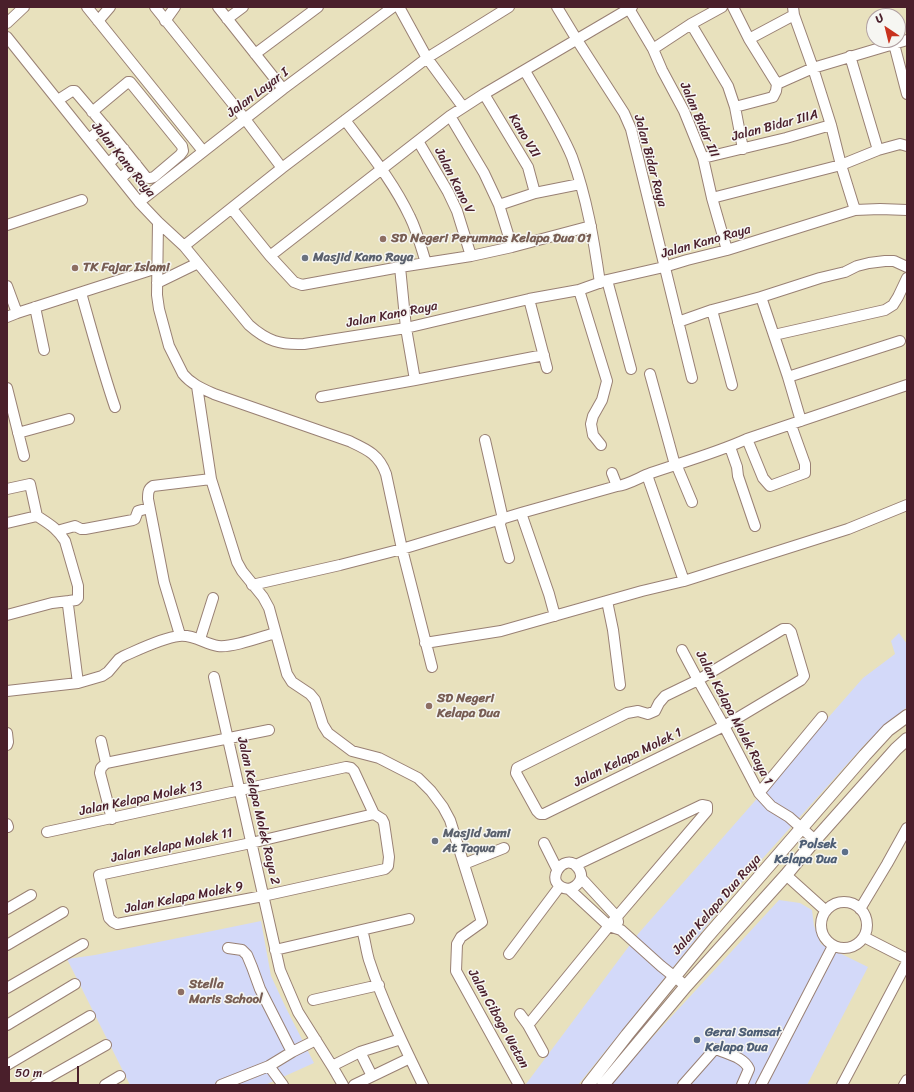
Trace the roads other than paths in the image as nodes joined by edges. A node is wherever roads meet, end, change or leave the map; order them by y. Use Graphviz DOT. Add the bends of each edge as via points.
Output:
graph roads {
  1 [pos="24,7"];
  2 [pos="87,7"];
  3 [pos="110,7"];
  4 [pos="155,7"];
  5 [pos="175,7"];
  6 [pos="218,7"];
  7 [pos="243,7"];
  8 [pos="318,7"];
  9 [pos="393,7"];
  10 [pos="399,7"];
  11 [pos="509,7"];
  12 [pos="557,7"];
  13 [pos="722,7"];
  14 [pos="733,7"];
  15 [pos="630,8"];
  16 [pos="793,11"];
  17 [pos="227,19"];
  18 [pos="98,20"];
  19 [pos="166,21"];
  20 [pos="7,23"];
  21 [pos="691,24"];
  22 [pos="7,37"];
  23 [pos="749,39"];
  24 [pos="577,40"];
  25 [pos="879,48"];
  26 [pos="895,48"];
  27 [pos="653,49"];
  28 [pos="255,54"];
  29 [pos="850,56"];
  30 [pos="427,58"];
  31 [pos="813,68"];
  32 [pos="525,71"];
  33 [pos="777,84"];
  34 [pos="283,90"];
  35 [pos="484,94"];
  36 [pos="907,94"];
  37 [pos="58,100"];
  38 [pos="464,107"];
  39 [pos="735,107"];
  40 [pos="92,112"];
  41 [pos="450,116"];
  42 [pos="245,119"];
  43 [pos="345,120"];
  44 [pos="831,125"];
  45 [pos="105,126"];
  46 [pos="89,139"];
  47 [pos="418,141"];
  48 [pos="907,146"];
  49 [pos="743,149"];
  50 [pos="124,150"];
  51 [pos="878,150"];
  52 [pos="203,151"];
  53 [pos="703,158"];
  54 [pos="109,163"];
  55 [pos="136,164"];
  56 [pos="841,165"];
  57 [pos="282,168"];
  58 [pos="382,169"];
  59 [pos="121,178"];
  60 [pos="580,184"];
  61 [pos="535,193"];
  62 [pos="712,198"];
  63 [pos="82,200"];
  64 [pos="140,202"];
  65 [pos="499,206"];
  66 [pos="232,208"];
  67 [pos="855,210"];
  68 [pos="907,210"];
  69 [pos="158,222"];
  70 [pos="7,225"];
  71 [pos="591,226"];
  72 [pos="184,246"];
  73 [pos="512,247"];
  74 [pos="727,250"];
  75 [pos="270,256"];
  76 [pos="471,256"];
  77 [pos="198,263"];
  78 [pos="426,263"];
  79 [pos="400,267"];
  80 [pos="664,267"];
  81 [pos="157,268"];
  82 [pos="907,268"];
  83 [pos="907,278"];
  84 [pos="604,282"];
  85 [pos="157,283"];
  86 [pos="7,286"];
  87 [pos="579,290"];
  88 [pos="81,293"];
  89 [pos="761,296"];
  90 [pos="529,299"];
  91 [pos="35,307"];
  92 [pos="712,310"];
  93 [pos="17,313"];
  94 [pos="7,318"];
  95 [pos="678,322"];
  96 [pos="406,328"];
  97 [pos="774,335"];
  98 [pos="900,342"];
  99 [pos="44,350"];
  100 [pos="544,355"];
  101 [pos="547,368"];
  102 [pos="632,369"];
  103 [pos="650,374"];
  104 [pos="788,377"];
  105 [pos="692,378"];
  106 [pos="415,380"];
  107 [pos="732,385"];
  108 [pos="907,385"];
  109 [pos="197,386"];
  110 [pos="7,388"];
  111 [pos="321,397"];
  112 [pos="115,407"];
  113 [pos="69,419"];
  114 [pos="801,421"];
  115 [pos="791,425"];
  116 [pos="18,433"];
  117 [pos="485,440"];
  118 [pos="747,440"];
  119 [pos="601,445"];
  120 [pos="730,447"];
  121 [pos="24,456"];
  122 [pos="676,465"];
  123 [pos="612,473"];
  124 [pos="647,475"];
  125 [pos="211,479"];
  126 [pos="617,486"];
  127 [pos="7,490"];
  128 [pos="692,502"];
  129 [pos="907,505"];
  130 [pos="149,508"];
  131 [pos="521,513"];
  132 [pos="37,516"];
  133 [pos="501,520"];
  134 [pos="7,523"];
  135 [pos="755,526"];
  136 [pos="57,530"];
  137 [pos="402,549"];
  138 [pos="509,558"];
  139 [pos="684,581"];
  140 [pos="252,585"];
  141 [pos="213,598"];
  142 [pos="69,601"];
  143 [pos="607,601"];
  144 [pos="7,615"];
  145 [pos="555,616"];
  146 [pos="275,633"];
  147 [pos="180,635"];
  148 [pos="200,639"];
  149 [pos="426,643"];
  150 [pos="682,650"];
  151 [pos="432,666"];
  152 [pos="214,677"];
  153 [pos="698,680"];
  154 [pos="78,683"];
  155 [pos="620,685"];
  156 [pos="7,691"];
  157 [pos="907,716"];
  158 [pos="822,717"];
  159 [pos="724,726"];
  160 [pos="269,730"];
  161 [pos="7,734"];
  162 [pos="228,738"];
  163 [pos="907,739"];
  164 [pos="101,741"];
  165 [pos="7,745"];
  166 [pos="106,764"];
  167 [pos="240,791"];
  168 [pos="759,793"];
  169 [pos="374,814"];
  170 [pos="112,819"];
  171 [pos="802,828"];
  172 [pos="907,828"];
  173 [pos="47,832"];
  174 [pos="815,840"];
  175 [pos="251,843"];
  176 [pos="544,843"];
  177 [pos="504,848"];
  178 [pos="464,864"];
  179 [pos="576,865"];
  180 [pos="557,869"];
  181 [pos="99,875"];
  182 [pos="786,875"];
  183 [pos="581,878"];
  184 [pos="565,888"];
  185 [pos="31,895"];
  186 [pos="263,896"];
  187 [pos="7,909"];
  188 [pos="860,909"];
  189 [pos="826,911"];
  190 [pos="63,912"];
  191 [pos="617,917"];
  192 [pos="409,919"];
  193 [pos="609,926"];
  194 [pos="362,930"];
  195 [pos="621,930"];
  196 [pos="864,937"];
  197 [pos="83,944"];
  198 [pos="7,945"];
  199 [pos="833,946"];
  200 [pos="228,948"];
  201 [pos="275,950"];
  202 [pos="508,954"];
  203 [pos="907,960"];
  204 [pos="675,976"];
  205 [pos="75,984"];
  206 [pos="379,985"];
  207 [pos="686,986"];
  208 [pos="7,988"];
  209 [pos="313,1000"];
  210 [pos="520,1014"];
  211 [pos="90,1016"];
  212 [pos="7,1025"];
  213 [pos="528,1026"];
  214 [pos="401,1039"];
  215 [pos="316,1040"];
  216 [pos="106,1045"];
  217 [pos="292,1052"];
  218 [pos="360,1052"];
  219 [pos="543,1052"];
  220 [pos="410,1058"];
  221 [pos="7,1065"];
  222 [pos="269,1066"];
  223 [pos="332,1066"];
  224 [pos="120,1076"];
  225 [pos="372,1076"];
  226 [pos="907,1080"];
  227 [pos="688,1084"];
  228 [pos="35,1085"];
  229 [pos="106,1085"];
  230 [pos="222,1085"];
  231 [pos="283,1085"];
  232 [pos="343,1085"];
  233 [pos="354,1085"];
  234 [pos="423,1085"];
  235 [pos="519,1085"];
  236 [pos="588,1085"];
  237 [pos="603,1085"];
  238 [pos="742,1085"];
  239 [pos="761,1085"];
  240 [pos="842,1085"];
  241 [pos="904,1085"];
  1 -- 20 [label="street"];
  2 -- 18 [label="street"];
  3 -- 18 [label="street"];
  4 -- 19 [label="street"];
  5 -- 19 [label="street"];
  6 -- 17 [label="street"];
  7 -- 17 [label="street"];
  8 -- 28 [label="street"];
  9 -- 34 [label="street, Jalan Layar I"];
  10 -- 30 [label="street"];
  11 -- 30 [label="street"];
  12 -- 24 [label="street, Jalan Bidar Raya"];
  13 -- 21 [label="street"];
  14 -- 23 [label="street"];
  15 -- 24 [label="street"];
  15 -- 27 [label="street, Jalan Bidar III"];
  16 -- 23 [label="street"];
  16 -- 31 [label="street"];
  17 -- 28 [label="street"];
  18 -- 52 [label="street"];
  19 -- 42 [label="street"];
  21 -- 27 [label="street"];
  21 -- 39 [label="street" via="728,86"];
  22 -- 37 [label="street, Jalan Kano Raya"];
  23 -- 33 [label="street"];
  24 -- 32 [label="street"];
  24 -- 80 [label="street, Jalan Bidar Raya" via="628,121"];
  25 -- 29 [label="street"];
  26 -- 36 [label="street"];
  27 -- 53 [label="street, Jalan Bidar III" via="684,111"];
  28 -- 34 [label="street"];
  29 -- 31 [label="street"];
  29 -- 51 [label="street"];
  30 -- 38 [label="street"];
  30 -- 43 [label="street"];
  31 -- 33 [label="street"];
  31 -- 44 [label="street"];
  32 -- 35 [label="street"];
  32 -- 60 [label="street" via="562,136"];
  33 -- 39 [label="street" via="773,97"];
  34 -- 42 [label="street, Jalan Layar I"];
  35 -- 38 [label="street"];
  35 -- 61 [label="street, Kano VII" via="528,167"];
  37 -- 40 [label="street" via="73,90"];
  37 -- 46 [label="street, Jalan Kano Raya"];
  38 -- 41 [label="street"];
  39 -- 49 [label="street"];
  40 -- 45 [label="street"];
  40 -- 55 [label="street" via="129,82 183,148 180,156 152,178 146,177"];
  41 -- 47 [label="street"];
  41 -- 65 [label="street" via="484,173"];
  42 -- 52 [label="street, Jalan Layar I"];
  42 -- 57 [label="street"];
  43 -- 57 [label="street"];
  43 -- 58 [label="street"];
  44 -- 49 [label="street, Jalan Bidar IIIA"];
  44 -- 56 [label="street"];
  45 -- 46 [label="street"];
  45 -- 50 [label="street"];
  46 -- 54 [label="street, Jalan Kano Raya"];
  47 -- 58 [label="street"];
  47 -- 76 [label="street, Jalan Kano V" via="457,211"];
  48 -- 51 [label="street" via="900,144"];
  49 -- 53 [label="street, Jalan Bidar IIIA"];
  50 -- 54 [label="street"];
  50 -- 55 [label="street"];
  51 -- 56 [label="street"];
  52 -- 64 [label="street, Jalan Layar I"];
  53 -- 62 [label="street, Jalan Bidar III"];
  54 -- 59 [label="street, Jalan Kano Raya"];
  55 -- 59 [label="street"];
  56 -- 62 [label="street"];
  56 -- 67 [label="street"];
  57 -- 66 [label="street"];
  58 -- 75 [label="street"];
  58 -- 78 [label="street" via="410,217"];
  59 -- 64 [label="street, Jalan Kano Raya"];
  60 -- 61 [label="street"];
  60 -- 71 [label="street"];
  61 -- 65 [label="street"];
  62 -- 74 [label="street, Jalan Bidar III"];
  63 -- 70 [label="street"];
  64 -- 69 [label="street, Jalan Kano Raya"];
  65 -- 73 [label="street"];
  66 -- 72 [label="street"];
  66 -- 75 [label="street"];
  67 -- 68 [label="street, Jalan Kano Raya"];
  67 -- 74 [label="street, Jalan Kano Raya"];
  69 -- 72 [label="street, Jalan Kano Raya"];
  69 -- 81 [label="street"];
  71 -- 73 [label="street"];
  71 -- 84 [label="street"];
  72 -- 77 [label="street, Jalan Kano Raya"];
  73 -- 76 [label="street"];
  74 -- 80 [label="street, Jalan Kano Raya"];
  75 -- 79 [label="street" via="294,282 302,285"];
  76 -- 78 [label="street"];
  77 -- 85 [label="street"];
  77 -- 96 [label="street, Jalan Kano Raya" via="258,333 280,343 304,344"];
  78 -- 79 [label="street"];
  79 -- 96 [label="street"];
  80 -- 84 [label="street, Jalan Kano Raya"];
  80 -- 95 [label="street, Jalan Bidar Raya"];
  81 -- 85 [label="street"];
  81 -- 88 [label="street"];
  82 -- 89 [label="street" via="894,261 869,263"];
  83 -- 97 [label="street" via="893,305 885,310"];
  84 -- 87 [label="street, Jalan Kano Raya"];
  84 -- 102 [label="street"];
  85 -- 109 [label="street" via="159,309 169,346 183,374"];
  86 -- 93 [label="street"];
  87 -- 90 [label="street, Jalan Kano Raya"];
  87 -- 119 [label="street" via="607,381 591,424 593,436"];
  88 -- 91 [label="street"];
  88 -- 112 [label="street"];
  89 -- 92 [label="street"];
  89 -- 97 [label="street"];
  90 -- 96 [label="street, Jalan Kano Raya"];
  90 -- 100 [label="street"];
  91 -- 93 [label="street"];
  91 -- 99 [label="street"];
  92 -- 95 [label="street"];
  92 -- 107 [label="street"];
  93 -- 94 [label="street"];
  95 -- 105 [label="street, Jalan Bidar Raya"];
  96 -- 106 [label="street"];
  97 -- 104 [label="street"];
  98 -- 104 [label="street"];
  100 -- 101 [label="street"];
  100 -- 106 [label="street"];
  103 -- 122 [label="street"];
  104 -- 114 [label="street"];
  106 -- 111 [label="street"];
  108 -- 114 [label="street"];
  109 -- 125 [label="street, Jalan Cibogo Wetan"];
  109 -- 137 [label="street" via="349,441 375,455 386,474"];
  110 -- 116 [label="street"];
  113 -- 116 [label="street"];
  114 -- 115 [label="street"];
  115 -- 118 [label="street"];
  115 -- 118 [label="street" via="805,464 805,473 770,486 763,478"];
  116 -- 121 [label="street"];
  117 -- 133 [label="street"];
  118 -- 120 [label="street"];
  120 -- 122 [label="street"];
  120 -- 135 [label="street"];
  122 -- 124 [label="street"];
  122 -- 128 [label="street"];
  123 -- 126 [label="street"];
  124 -- 126 [label="street"];
  124 -- 139 [label="street"];
  125 -- 130 [label="street" via="153,486 148,493"];
  125 -- 140 [label="street, Jalan Cibogo Wetan" via="237,562"];
  126 -- 131 [label="street"];
  127 -- 132 [label="street" via="30,484"];
  129 -- 139 [label="street" via="848,529"];
  130 -- 136 [label="street" via="138,511 133,520 86,529 75,526"];
  130 -- 147 [label="street" via="164,582"];
  131 -- 133 [label="street"];
  131 -- 145 [label="street"];
  132 -- 134 [label="street"];
  132 -- 136 [label="street"];
  133 -- 137 [label="street"];
  133 -- 138 [label="street"];
  136 -- 142 [label="street" via="65,541 78,586 78,598"];
  137 -- 140 [label="street"];
  137 -- 149 [label="street"];
  139 -- 143 [label="street"];
  140 -- 146 [label="street, Jalan Cibogo Wetan" via="269,608"];
  141 -- 148 [label="street"];
  142 -- 144 [label="street"];
  142 -- 154 [label="street"];
  143 -- 145 [label="street"];
  143 -- 155 [label="street"];
  145 -- 149 [label="street" via="501,631"];
  146 -- 148 [label="street" via="224,646"];
  146 -- 178 [label="street, Jalan Cibogo Wetan" via="288,678 315,700 326,731 349,749 378,758 418,778 443,807 450,820"];
  147 -- 148 [label="street"];
  147 -- 154 [label="street" via="124,656 105,674"];
  149 -- 151 [label="street"];
  150 -- 153 [label="street, Jalan Kelapa Molek Raya 1"];
  152 -- 162 [label="street, Jalan Kelapa Molek Raya 2"];
  153 -- 159 [label="street, Jalan Kelapa Molek Raya 1"];
  153 -- 159 [label="street, Jalan Kelapa Molek 1" via="783,629 791,632 804,676"];
  153 -- 159 [label="street, Jalan Kelapa Molek 1" via="665,696 655,710 648,714 627,713 517,768 516,773 537,811 544,814"];
  154 -- 156 [label="street"];
  157 -- 171 [label="main road, Jalan Kelapa Dua Raya" via="888,730"];
  158 -- 168 [label="street"];
  159 -- 168 [label="street, Jalan Kelapa Molek Raya 1"];
  160 -- 162 [label="street"];
  161 -- 165 [label="street"];
  162 -- 166 [label="street"];
  162 -- 167 [label="street, Jalan Kelapa Molek Raya 2"];
  163 -- 174 [label="main road"];
  164 -- 166 [label="street"];
  166 -- 170 [label="street" via="100,773"];
  167 -- 169 [label="street, Jalan Kelapa Molek 13" via="351,768"];
  167 -- 170 [label="street, Jalan Kelapa Molek 13"];
  167 -- 175 [label="street, Jalan Kelapa Molek Raya 2"];
  168 -- 171 [label="street, Jalan Kelapa Molek Raya 1" via="771,806"];
  169 -- 175 [label="street, Jalan Kelapa Molek 11"];
  169 -- 186 [label="street, Jalan Kelapa Molek 9" via="384,823 389,857 385,869"];
  170 -- 173 [label="street, Jalan Kelapa Molek 13"];
  171 -- 174 [label="street, Jalan Kelapa Molek Raya 1"];
  171 -- 204 [label="main road, Jalan Kelapa Dua Raya"];
  172 -- 188 [label="street"];
  174 -- 182 [label="main road"];
  175 -- 181 [label="street, Jalan Kelapa Molek 11"];
  175 -- 186 [label="street, Jalan Kelapa Molek Raya 2"];
  176 -- 180 [label="street"];
  177 -- 178 [label="street"];
  178 -- 235 [label="street, Jalan Cibogo Wetan" via="482,922 461,937 457,944 456,971"];
  179 -- 180 [label="street" via="566,863"];
  179 -- 183 [label="street"];
  179 -- 191 [label="street" via="702,805 706,806 707,811"];
  180 -- 184 [label="street" via="557,883"];
  181 -- 186 [label="street, Jalan Kelapa Molek 9" via="109,918 117,924"];
  182 -- 189 [label="street"];
  182 -- 207 [label="main road"];
  183 -- 184 [label="street" via="577,886"];
  183 -- 191 [label="street"];
  184 -- 193 [label="street"];
  184 -- 202 [label="street"];
  185 -- 187 [label="street"];
  186 -- 201 [label="street, Jalan Kelapa Molek Raya 2"];
  188 -- 189 [label="street" via="846,902 832,906"];
  188 -- 196 [label="street" via="866,922"];
  189 -- 199 [label="street" via="820,927 824,938"];
  190 -- 198 [label="street"];
  191 -- 193 [label="street"];
  191 -- 195 [label="street"];
  192 -- 194 [label="street"];
  193 -- 195 [label="street"];
  193 -- 213 [label="street"];
  194 -- 201 [label="street"];
  194 -- 206 [label="street" via="368,958"];
  195 -- 204 [label="street"];
  196 -- 199 [label="street" via="850,947"];
  196 -- 203 [label="street"];
  197 -- 208 [label="street"];
  199 -- 239 [label="street"];
  200 -- 217 [label="street" via="241,950 247,955 260,989"];
  201 -- 215 [label="street, Jalan Kelapa Molek Raya 2" via="289,993"];
  203 -- 240 [label="street"];
  204 -- 207 [label="street"];
  204 -- 236 [label="main road, Jalan Kelapa Dua Raya"];
  205 -- 212 [label="street"];
  206 -- 209 [label="street"];
  206 -- 214 [label="street"];
  207 -- 237 [label="main road"];
  210 -- 213 [label="street"];
  211 -- 221 [label="street"];
  213 -- 219 [label="street"];
  214 -- 218 [label="street"];
  214 -- 220 [label="street"];
  215 -- 217 [label="street"];
  215 -- 223 [label="street, Jalan Kelapa Molek Raya 2"];
  216 -- 228 [label="street"];
  217 -- 222 [label="street"];
  218 -- 223 [label="street"];
  218 -- 225 [label="street"];
  220 -- 225 [label="street"];
  220 -- 234 [label="street"];
  222 -- 230 [label="street"];
  222 -- 231 [label="street"];
  223 -- 232 [label="street, Jalan Kelapa Molek Raya 2"];
  224 -- 229 [label="street"];
  225 -- 233 [label="street"];
  226 -- 241 [label="street"];
  227 -- 238 [label="street" via="716,1049 747,1063 749,1069"];
}
